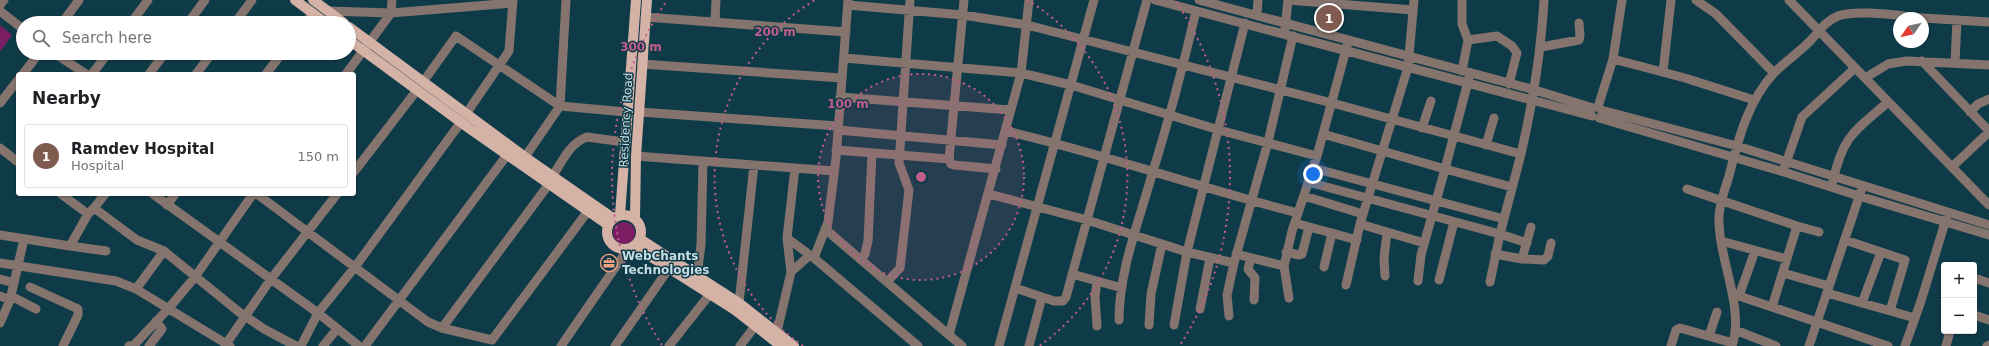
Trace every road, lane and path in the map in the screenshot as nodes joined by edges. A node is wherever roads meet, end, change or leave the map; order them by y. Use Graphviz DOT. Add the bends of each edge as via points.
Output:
graph roads {
  1 [pos="4,0"];
  2 [pos="79,0"];
  3 [pos="148,0"];
  4 [pos="205,0"];
  5 [pos="252,0"];
  6 [pos="296,0"];
  7 [pos="313,0"];
  8 [pos="392,0"];
  9 [pos="566,0"];
  10 [pos="636,0"];
  11 [pos="647,0"];
  12 [pos="716,0"];
  13 [pos="910,0"];
  14 [pos="964,0"];
  15 [pos="1029,0"];
  16 [pos="1094,0"];
  17 [pos="1146,0"];
  18 [pos="1156,0"];
  19 [pos="1199,0"];
  20 [pos="1258,0"];
  21 [pos="1288,0"];
  22 [pos="1414,0"];
  23 [pos="1462,0"];
  24 [pos="1544,0"];
  25 [pos="1622,0"];
  26 [pos="1672,0"];
  27 [pos="1696,0"];
  28 [pos="1789,0"];
  29 [pos="1209,1"];
  30 [pos="513,2"];
  31 [pos="848,2"];
  32 [pos="1176,3"];
  33 [pos="0,5"];
  34 [pos="1233,5"];
  35 [pos="0,10"];
  36 [pos="909,10"];
  37 [pos="1413,10"];
  38 [pos="1196,11"];
  39 [pos="328,12"];
  40 [pos="313,13"];
  41 [pos="391,13"];
  42 [pos="963,15"];
  43 [pos="1257,15"];
  44 [pos="67,16"];
  45 [pos="136,16"];
  46 [pos="193,16"];
  47 [pos="240,16"];
  48 [pos="311,16"];
  49 [pos="317,16"];
  50 [pos="334,16"];
  51 [pos="1893,16"];
  52 [pos="645,17"];
  53 [pos="1929,18"];
  54 [pos="1957,20"];
  55 [pos="715,22"];
  56 [pos="1989,22"];
  57 [pos="16,23"];
  58 [pos="1245,23"];
  59 [pos="1285,23"];
  60 [pos="1578,23"];
  61 [pos="1027,25"];
  62 [pos="1819,31"];
  63 [pos="846,32"];
  64 [pos="356,35"];
  65 [pos="1288,35"];
  66 [pos="1082,39"];
  67 [pos="1468,40"];
  68 [pos="1348,41"];
  69 [pos="356,43"];
  70 [pos="367,47"];
  71 [pos="1541,47"];
  72 [pos="1345,51"];
  73 [pos="1131,52"];
  74 [pos="1410,56"];
  75 [pos="844,58"];
  76 [pos="1613,59"];
  77 [pos="34,60"];
  78 [pos="65,60"];
  79 [pos="103,60"];
  80 [pos="160,60"];
  81 [pos="207,60"];
  82 [pos="277,60"];
  83 [pos="1922,61"];
  84 [pos="906,63"];
  85 [pos="1955,63"];
  86 [pos="642,64"];
  87 [pos="1183,64"];
  88 [pos="1989,66"];
  89 [pos="498,67"];
  90 [pos="957,67"];
  91 [pos="1408,67"];
  92 [pos="1855,68"];
  93 [pos="25,72"];
  94 [pos="83,72"];
  95 [pos="94,72"];
  96 [pos="151,72"];
  97 [pos="198,72"];
  98 [pos="268,72"];
  99 [pos="348,72"];
  100 [pos="1466,72"];
  101 [pos="1662,72"];
  102 [pos="1021,73"];
  103 [pos="1774,73"];
  104 [pos="842,78"];
  105 [pos="1231,78"];
  106 [pos="1865,78"];
  107 [pos="1468,84"];
  108 [pos="1509,84"];
  109 [pos="1071,85"];
  110 [pos="16,86"];
  111 [pos="420,86"];
  112 [pos="1279,90"];
  113 [pos="1535,90"];
  114 [pos="840,97"];
  115 [pos="1120,99"];
  116 [pos="1989,99"];
  117 [pos="1754,100"];
  118 [pos="1431,101"];
  119 [pos="1533,101"];
  120 [pos="902,102"];
  121 [pos="1888,102"];
  122 [pos="0,103"];
  123 [pos="1332,103"];
  124 [pos="560,106"];
  125 [pos="954,107"];
  126 [pos="1011,110"];
  127 [pos="626,112"];
  128 [pos="639,112"];
  129 [pos="1597,112"];
  130 [pos="1970,112"];
  131 [pos="1168,115"];
  132 [pos="464,118"];
  133 [pos="1494,118"];
  134 [pos="1392,120"];
  135 [pos="838,128"];
  136 [pos="1422,128"];
  137 [pos="1219,130"];
  138 [pos="1006,131"];
  139 [pos="1989,132"];
  140 [pos="1323,134"];
  141 [pos="900,135"];
  142 [pos="1454,136"];
  143 [pos="952,141"];
  144 [pos="624,142"];
  145 [pos="1053,142"];
  146 [pos="1268,142"];
  147 [pos="1002,145"];
  148 [pos="1486,145"];
  149 [pos="1737,146"];
  150 [pos="0,148"];
  151 [pos="836,150"];
  152 [pos="1382,151"];
  153 [pos="872,153"];
  154 [pos="899,154"];
  155 [pos="1521,154"];
  156 [pos="508,156"];
  157 [pos="636,156"];
  158 [pos="1317,156"];
  159 [pos="525,157"];
  160 [pos="1734,157"];
  161 [pos="1103,158"];
  162 [pos="949,159"];
  163 [pos="16,160"];
  164 [pos="703,161"];
  165 [pos="1787,162"];
  166 [pos="754,165"];
  167 [pos="1952,167"];
  168 [pos="795,168"];
  169 [pos="996,168"];
  170 [pos="1313,168"];
  171 [pos="1445,168"];
  172 [pos="356,169"];
  173 [pos="834,171"];
  174 [pos="1784,172"];
  175 [pos="1153,173"];
  176 [pos="1834,177"];
  177 [pos="551,180"];
  178 [pos="1308,182"];
  179 [pos="1373,183"];
  180 [pos="1832,186"];
  181 [pos="1862,186"];
  182 [pos="1203,187"];
  183 [pos="1512,187"];
  184 [pos="1687,189"];
  185 [pos="989,194"];
  186 [pos="64,196"];
  187 [pos="103,196"];
  188 [pos="156,196"];
  189 [pos="174,196"];
  190 [pos="252,196"];
  191 [pos="260,196"];
  192 [pos="335,196"];
  193 [pos="1304,196"];
  194 [pos="1859,196"];
  195 [pos="1368,198"];
  196 [pos="1901,198"];
  197 [pos="1436,200"];
  198 [pos="1251,201"];
  199 [pos="1722,202"];
  200 [pos="168,205"];
  201 [pos="1989,205"];
  202 [pos="1037,207"];
  203 [pos="1898,208"];
  204 [pos="91,211"];
  205 [pos="588,212"];
  206 [pos="1298,212"];
  207 [pos="1948,212"];
  208 [pos="1363,214"];
  209 [pos="1431,216"];
  210 [pos="635,218"];
  211 [pos="613,219"];
  212 [pos="1504,219"];
  213 [pos="1087,220"];
  214 [pos="1454,222"];
  215 [pos="1945,222"];
  216 [pos="1295,223"];
  217 [pos="1360,224"];
  218 [pos="1989,225"];
  219 [pos="1309,226"];
  220 [pos="1797,226"];
  221 [pos="1531,227"];
  222 [pos="825,229"];
  223 [pos="308,232"];
  224 [pos="1819,232"];
  225 [pos="1332,233"];
  226 [pos="1387,233"];
  227 [pos="1500,234"];
  228 [pos="0,235"];
  229 [pos="1134,235"];
  230 [pos="1989,235"];
  231 [pos="787,238"];
  232 [pos="24,239"];
  233 [pos="1357,240"];
  234 [pos="1845,240"];
  235 [pos="1721,241"];
  236 [pos="219,242"];
  237 [pos="1424,243"];
  238 [pos="1527,243"];
  239 [pos="1551,243"];
  240 [pos="634,244"];
  241 [pos="1162,244"];
  242 [pos="70,246"];
  243 [pos="106,251"];
  244 [pos="164,251"];
  245 [pos="1756,251"];
  246 [pos="1187,252"];
  247 [pos="1286,252"];
  248 [pos="1881,252"];
  249 [pos="1495,254"];
  250 [pos="812,256"];
  251 [pos="1210,258"];
  252 [pos="1250,258"];
  253 [pos="1235,259"];
  254 [pos="1522,259"];
  255 [pos="1787,259"];
  256 [pos="862,260"];
  257 [pos="0,262"];
  258 [pos="1284,266"];
  259 [pos="18,267"];
  260 [pos="355,267"];
  261 [pos="670,267"];
  262 [pos="1324,267"];
  263 [pos="791,272"];
  264 [pos="1783,273"];
  265 [pos="1072,274"];
  266 [pos="697,275"];
  267 [pos="1385,276"];
  268 [pos="195,277"];
  269 [pos="0,279"];
  270 [pos="271,279"];
  271 [pos="1977,279"];
  272 [pos="1439,280"];
  273 [pos="1418,281"];
  274 [pos="887,282"];
  275 [pos="1097,282"];
  276 [pos="1490,282"];
  277 [pos="14,283"];
  278 [pos="1989,283"];
  279 [pos="1346,285"];
  280 [pos="30,287"];
  281 [pos="1015,288"];
  282 [pos="1122,288"];
  283 [pos="136,289"];
  284 [pos="1828,289"];
  285 [pos="710,294"];
  286 [pos="1736,295"];
  287 [pos="0,296"];
  288 [pos="1042,297"];
  289 [pos="10,298"];
  290 [pos="1289,298"];
  291 [pos="399,299"];
  292 [pos="1254,300"];
  293 [pos="739,303"];
  294 [pos="1862,303"];
  295 [pos="1772,307"];
  296 [pos="36,309"];
  297 [pos="1200,309"];
  298 [pos="168,310"];
  299 [pos="1890,311"];
  300 [pos="1717,312"];
  301 [pos="318,313"];
  302 [pos="245,316"];
  303 [pos="1229,316"];
  304 [pos="1977,316"];
  305 [pos="1915,318"];
  306 [pos="1119,320"];
  307 [pos="1989,320"];
  308 [pos="156,321"];
  309 [pos="1817,322"];
  310 [pos="0,323"];
  311 [pos="1149,325"];
  312 [pos="1174,325"];
  313 [pos="756,326"];
  314 [pos="1097,326"];
  315 [pos="442,328"];
  316 [pos="337,329"];
  317 [pos="1734,330"];
  318 [pos="777,332"];
  319 [pos="1949,334"];
  320 [pos="949,336"];
  321 [pos="1709,336"];
  322 [pos="475,342"];
  323 [pos="491,343"];
  324 [pos="1732,344"];
  325 [pos="228,345"];
  326 [pos="63,346"];
  327 [pos="132,346"];
  328 [pos="149,346"];
  329 [pos="296,346"];
  330 [pos="301,346"];
  331 [pos="323,346"];
  332 [pos="359,346"];
  333 [pos="365,346"];
  334 [pos="561,346"];
  335 [pos="615,346"];
  336 [pos="669,346"];
  337 [pos="740,346"];
  338 [pos="781,346"];
  339 [pos="794,346"];
  340 [pos="918,346"];
  341 [pos="962,346"];
  342 [pos="999,346"];
  343 [pos="1028,346"];
  344 [pos="1671,346"];
  345 [pos="1776,346"];
  346 [pos="1809,346"];
  347 [pos="1888,346"];
  348 [pos="1905,346"];
  349 [pos="1946,346"];
  1 -- 33 [label="street"];
  2 -- 44 [label="street"];
  3 -- 45 [label="street"];
  4 -- 46 [label="street"];
  5 -- 47 [label="street"];
  6 -- 40 [label="main road"];
  7 -- 39 [label="main road"];
  8 -- 41 [label="street"];
  9 -- 124 [label="street"];
  10 -- 127 [label="main road, Residency Road"];
  11 -- 52 [label="main road, Residency Road"];
  12 -- 55 [label="street"];
  13 -- 36 [label="street"];
  14 -- 42 [label="street"];
  15 -- 61 [label="street"];
  16 -- 66 [label="street"];
  17 -- 73 [label="street"];
  18 -- 32 [label="street"];
  19 -- 29 [label="street"];
  20 -- 43 [label="street"];
  21 -- 37 [label="street"];
  21 -- 59 [label="street"];
  22 -- 37 [label="street"];
  23 -- 67 [label="street" via="1462,24"];
  24 -- 71 [label="street"];
  25 -- 76 [label="street"];
  26 -- 101 [label="street"];
  27 -- 103 [label="street" via="1716,14"];
  28 -- 62 [label="street"];
  29 -- 34 [label="street"];
  30 -- 41 [label="street"];
  30 -- 89 [label="street" via="509,51"];
  31 -- 36 [label="street"];
  31 -- 63 [label="street"];
  32 -- 38 [label="street"];
  34 -- 43 [label="street"];
  35 -- 57 [label="street"];
  36 -- 42 [label="street"];
  36 -- 84 [label="street"];
  37 -- 74 [label="street"];
  38 -- 58 [label="street"];
  38 -- 87 [label="street"];
  39 -- 41 [label="street"];
  39 -- 50 [label="main road"];
  40 -- 48 [label="street"];
  40 -- 49 [label="main road"];
  41 -- 70 [label="street"];
  42 -- 61 [label="street"];
  42 -- 90 [label="street"];
  43 -- 59 [label="street"];
  51 -- 62 [label="street" via="1850,13 1837,16"];
  52 -- 55 [label="street"];
  52 -- 86 [label="main road, Residency Road"];
  53 -- 54 [label="street"];
  54 -- 56 [label="street"];
  54 -- 85 [label="street"];
  55 -- 63 [label="street"];
  58 -- 65 [label="street"];
  58 -- 105 [label="street"];
  59 -- 65 [label="street"];
  59 -- 68 [label="street"];
  60 -- 71 [label="street" via="1579,40"];
  61 -- 66 [label="street"];
  61 -- 102 [label="street"];
  62 -- 92 [label="street"];
  62 -- 103 [label="street"];
  63 -- 75 [label="street"];
  64 -- 70 [label="main road"];
  65 -- 72 [label="street"];
  65 -- 112 [label="street"];
  66 -- 73 [label="street"];
  66 -- 109 [label="street"];
  67 -- 100 [label="street"];
  67 -- 108 [label="street" via="1497,36 1512,46 1518,56"];
  68 -- 72 [label="street"];
  68 -- 74 [label="street"];
  69 -- 70 [label="main road"];
  70 -- 99 [label="street"];
  70 -- 111 [label="main road"];
  71 -- 113 [label="street"];
  72 -- 91 [label="street"];
  72 -- 123 [label="street"];
  73 -- 87 [label="street"];
  73 -- 115 [label="street"];
  74 -- 91 [label="street"];
  74 -- 100 [label="street"];
  75 -- 84 [label="street"];
  75 -- 104 [label="street"];
  76 -- 101 [label="street"];
  76 -- 129 [label="street"];
  77 -- 93 [label="street"];
  78 -- 94 [label="street"];
  79 -- 95 [label="street"];
  80 -- 96 [label="street"];
  81 -- 97 [label="street"];
  82 -- 98 [label="street"];
  83 -- 85 [label="street"];
  83 -- 106 [label="street" via="1888,64"];
  83 -- 130 [label="street"];
  84 -- 90 [label="street"];
  84 -- 120 [label="street"];
  85 -- 88 [label="street"];
  86 -- 104 [label="street"];
  86 -- 128 [label="main road, Residency Road"];
  87 -- 105 [label="street"];
  87 -- 131 [label="street"];
  89 -- 111 [label="street" via="456,36"];
  89 -- 124 [label="street"];
  89 -- 132 [label="street"];
  90 -- 102 [label="street"];
  90 -- 125 [label="street"];
  91 -- 107 [label="street"];
  91 -- 134 [label="street"];
  92 -- 106 [label="street"];
  92 -- 165 [label="street" via="1802,117"];
  100 -- 107 [label="street"];
  100 -- 108 [label="street"];
  101 -- 117 [label="street"];
  102 -- 109 [label="street"];
  102 -- 126 [label="street"];
  103 -- 117 [label="street"];
  104 -- 114 [label="street"];
  105 -- 112 [label="street"];
  105 -- 137 [label="street"];
  106 -- 121 [label="street"];
  107 -- 119 [label="street"];
  107 -- 142 [label="street"];
  108 -- 113 [label="street"];
  109 -- 115 [label="street"];
  109 -- 145 [label="street"];
  110 -- 122 [label="street"];
  111 -- 132 [label="main road"];
  111 -- 172 [label="street"];
  112 -- 123 [label="street"];
  112 -- 146 [label="street"];
  113 -- 119 [label="street"];
  113 -- 129 [label="street"];
  114 -- 120 [label="street"];
  114 -- 135 [label="street"];
  115 -- 131 [label="street"];
  115 -- 161 [label="street"];
  116 -- 130 [label="street" via="1978,104"];
  117 -- 149 [label="street"];
  118 -- 136 [label="street"];
  119 -- 129 [label="street"];
  119 -- 155 [label="street"];
  120 -- 125 [label="street"];
  120 -- 141 [label="street"];
  121 -- 167 [label="street"];
  121 -- 176 [label="street" via="1848,138 1839,156"];
  123 -- 134 [label="street"];
  123 -- 140 [label="street"];
  124 -- 127 [label="street"];
  124 -- 159 [label="street"];
  125 -- 126 [label="street"];
  125 -- 143 [label="street"];
  126 -- 138 [label="street"];
  127 -- 144 [label="main road, Residency Road"];
  128 -- 135 [label="street"];
  128 -- 157 [label="main road, Residency Road"];
  129 -- 149 [label="street"];
  129 -- 160 [label="street"];
  130 -- 139 [label="street"];
  131 -- 137 [label="street"];
  131 -- 175 [label="street"];
  132 -- 156 [label="main road"];
  132 -- 159 [label="main road"];
  132 -- 260 [label="street"];
  133 -- 148 [label="street"];
  134 -- 136 [label="street"];
  134 -- 152 [label="street"];
  135 -- 141 [label="street"];
  135 -- 151 [label="street"];
  136 -- 142 [label="street"];
  137 -- 146 [label="street"];
  137 -- 182 [label="street"];
  138 -- 145 [label="street"];
  138 -- 147 [label="street"];
  139 -- 167 [label="street"];
  140 -- 152 [label="street"];
  140 -- 158 [label="street"];
  141 -- 143 [label="street"];
  141 -- 154 [label="street"];
  142 -- 148 [label="street"];
  142 -- 171 [label="street"];
  143 -- 147 [label="street"];
  143 -- 162 [label="street"];
  144 -- 177 [label="street" via="588,137 582,139 572,146"];
  144 -- 211 [label="main road, Residency Road"];
  145 -- 161 [label="street"];
  145 -- 202 [label="street"];
  146 -- 158 [label="street"];
  146 -- 198 [label="street"];
  147 -- 169 [label="street"];
  148 -- 155 [label="street"];
  149 -- 160 [label="street"];
  149 -- 165 [label="street"];
  150 -- 163 [label="street"];
  151 -- 153 [label="street"];
  151 -- 173 [label="street"];
  152 -- 171 [label="street"];
  152 -- 179 [label="street"];
  153 -- 154 [label="street"];
  153 -- 256 [label="street" via="868,241"];
  154 -- 162 [label="street"];
  154 -- 274 [label="street" via="899,167 909,190 900,268"];
  155 -- 183 [label="street"];
  156 -- 177 [label="main road"];
  156 -- 291 [label="street"];
  157 -- 164 [label="street"];
  157 -- 210 [label="main road, Residency Road"];
  158 -- 170 [label="street"];
  159 -- 177 [label="main road"];
  160 -- 174 [label="street"];
  160 -- 199 [label="street"];
  161 -- 175 [label="street"];
  161 -- 213 [label="street"];
  162 -- 169 [label="street" via="954,165"];
  164 -- 166 [label="street"];
  164 -- 266 [label="street" via="701,245"];
  165 -- 174 [label="street"];
  165 -- 176 [label="street"];
  166 -- 168 [label="street"];
  166 -- 293 [label="street"];
  167 -- 201 [label="street"];
  168 -- 173 [label="street"];
  168 -- 231 [label="street"];
  169 -- 185 [label="street"];
  170 -- 178 [label="street"];
  170 -- 179 [label="street"];
  171 -- 183 [label="street"];
  171 -- 197 [label="street"];
  173 -- 222 [label="street"];
  174 -- 180 [label="street"];
  175 -- 182 [label="street"];
  175 -- 229 [label="street"];
  176 -- 180 [label="street"];
  176 -- 181 [label="street"];
  177 -- 205 [label="main road"];
  177 -- 211 [label="main road"];
  177 -- 315 [label="street"];
  178 -- 193 [label="street"];
  178 -- 195 [label="street"];
  179 -- 195 [label="street"];
  179 -- 197 [label="street"];
  180 -- 194 [label="street"];
  181 -- 194 [label="street"];
  181 -- 196 [label="street"];
  182 -- 198 [label="street"];
  182 -- 246 [label="street"];
  183 -- 212 [label="street"];
  184 -- 199 [label="street"];
  185 -- 202 [label="street"];
  185 -- 320 [label="street"];
  186 -- 204 [label="street"];
  187 -- 204 [label="street"];
  188 -- 200 [label="street"];
  189 -- 200 [label="street"];
  190 -- 236 [label="street"];
  191 -- 223 [label="street"];
  192 -- 223 [label="street"];
  193 -- 206 [label="street"];
  193 -- 208 [label="street"];
  194 -- 203 [label="street"];
  194 -- 234 [label="street"];
  195 -- 208 [label="street"];
  195 -- 209 [label="street"];
  196 -- 203 [label="street"];
  196 -- 207 [label="street"];
  197 -- 209 [label="street"];
  197 -- 212 [label="street"];
  198 -- 206 [label="street"];
  198 -- 253 [label="street"];
  199 -- 220 [label="street"];
  199 -- 235 [label="street" via="1718,216"];
  200 -- 236 [label="street"];
  202 -- 213 [label="street"];
  202 -- 281 [label="street"];
  203 -- 215 [label="street"];
  204 -- 242 [label="street"];
  204 -- 244 [label="street" via="137,240"];
  205 -- 211 [label="main road"];
  205 -- 323 [label="street"];
  206 -- 216 [label="street"];
  207 -- 215 [label="street"];
  207 -- 218 [label="street"];
  208 -- 217 [label="street"];
  209 -- 214 [label="street"];
  209 -- 237 [label="street"];
  210 -- 211 [label="main road" via="625,214"];
  210 -- 240 [label="main road" via="641,227"];
  211 -- 240 [label="main road" via="607,231 610,242 620,249"];
  212 -- 227 [label="street"];
  213 -- 229 [label="street"];
  213 -- 265 [label="street"];
  214 -- 227 [label="street"];
  214 -- 272 [label="street"];
  215 -- 230 [label="street"];
  215 -- 305 [label="street"];
  216 -- 219 [label="street"];
  216 -- 247 [label="street"];
  217 -- 226 [label="street"];
  217 -- 233 [label="street"];
  219 -- 225 [label="street"];
  219 -- 247 [label="street" via="1302,254"];
  220 -- 224 [label="street"];
  220 -- 255 [label="street"];
  221 -- 238 [label="street"];
  222 -- 250 [label="street"];
  222 -- 256 [label="street"];
  223 -- 260 [label="street"];
  223 -- 270 [label="street"];
  225 -- 233 [label="street"];
  225 -- 262 [label="street"];
  226 -- 237 [label="street"];
  226 -- 267 [label="street"];
  227 -- 238 [label="street"];
  227 -- 249 [label="street"];
  228 -- 232 [label="street"];
  229 -- 241 [label="street"];
  229 -- 282 [label="street"];
  231 -- 250 [label="street"];
  231 -- 263 [label="street"];
  232 -- 242 [label="street"];
  232 -- 259 [label="street"];
  233 -- 279 [label="street"];
  234 -- 248 [label="street"];
  234 -- 284 [label="street"];
  235 -- 245 [label="street"];
  235 -- 286 [label="street" via="1723,256"];
  236 -- 268 [label="street"];
  236 -- 270 [label="street"];
  237 -- 273 [label="street"];
  238 -- 254 [label="street"];
  239 -- 254 [label="street" via="1548,256 1544,260"];
  240 -- 261 [label="main road"];
  240 -- 266 [label="main road"];
  240 -- 334 [label="street"];
  241 -- 246 [label="street"];
  241 -- 311 [label="street" via="1151,294"];
  242 -- 243 [label="street"];
  244 -- 268 [label="street"];
  244 -- 283 [label="street"];
  245 -- 255 [label="street"];
  245 -- 286 [label="street"];
  246 -- 251 [label="street"];
  246 -- 312 [label="street"];
  247 -- 258 [label="street"];
  248 -- 294 [label="street"];
  248 -- 299 [label="street" via="1905,260"];
  249 -- 254 [label="street"];
  249 -- 276 [label="street"];
  250 -- 263 [label="street"];
  250 -- 340 [label="street"];
  251 -- 253 [label="street"];
  251 -- 297 [label="street"];
  252 -- 253 [label="street"];
  252 -- 258 [label="street"];
  252 -- 292 [label="street" via="1248,269 1256,278"];
  253 -- 303 [label="street" via="1227,295"];
  255 -- 264 [label="street"];
  256 -- 274 [label="street"];
  257 -- 259 [label="street"];
  258 -- 290 [label="street"];
  259 -- 277 [label="street"];
  259 -- 283 [label="street" via="109,280"];
  260 -- 291 [label="street"];
  260 -- 301 [label="street"];
  261 -- 285 [label="main road"];
  261 -- 335 [label="street"];
  263 -- 318 [label="street"];
  264 -- 284 [label="street"];
  264 -- 295 [label="street"];
  265 -- 275 [label="street"];
  265 -- 288 [label="street" via="1063,301"];
  266 -- 293 [label="main road"];
  268 -- 298 [label="street"];
  268 -- 302 [label="street"];
  269 -- 277 [label="street"];
  270 -- 301 [label="street"];
  270 -- 302 [label="street"];
  271 -- 278 [label="street"];
  274 -- 320 [label="street"];
  275 -- 282 [label="street"];
  275 -- 314 [label="street"];
  277 -- 289 [label="street"];
  280 -- 326 [label="street" via="78,309 78,315"];
  281 -- 288 [label="street"];
  281 -- 342 [label="street"];
  282 -- 306 [label="street"];
  283 -- 298 [label="street"];
  284 -- 294 [label="street"];
  284 -- 309 [label="street"];
  285 -- 313 [label="main road"];
  285 -- 336 [label="street"];
  286 -- 295 [label="street"];
  286 -- 317 [label="street"];
  287 -- 289 [label="street"];
  288 -- 343 [label="street"];
  289 -- 296 [label="street"];
  289 -- 310 [label="street"];
  291 -- 315 [label="street" via="428,322"];
  291 -- 333 [label="street"];
  293 -- 318 [label="main road"];
  294 -- 299 [label="street"];
  295 -- 309 [label="street"];
  298 -- 308 [label="street"];
  298 -- 325 [label="street"];
  299 -- 305 [label="street"];
  300 -- 321 [label="street"];
  301 -- 316 [label="street"];
  301 -- 330 [label="street"];
  302 -- 325 [label="street"];
  302 -- 329 [label="street"];
  304 -- 307 [label="street"];
  305 -- 348 [label="street"];
  308 -- 327 [label="street"];
  308 -- 328 [label="street" via="162,329"];
  309 -- 346 [label="street"];
  309 -- 347 [label="street"];
  313 -- 337 [label="street"];
  313 -- 338 [label="main road"];
  315 -- 322 [label="street"];
  316 -- 331 [label="street"];
  316 -- 332 [label="street"];
  317 -- 324 [label="street"];
  317 -- 345 [label="street"];
  318 -- 339 [label="main road"];
  319 -- 349 [label="street"];
  320 -- 341 [label="street"];
  321 -- 324 [label="street"];
  321 -- 344 [label="street" via="1678,329"];
  322 -- 323 [label="street"];
}
